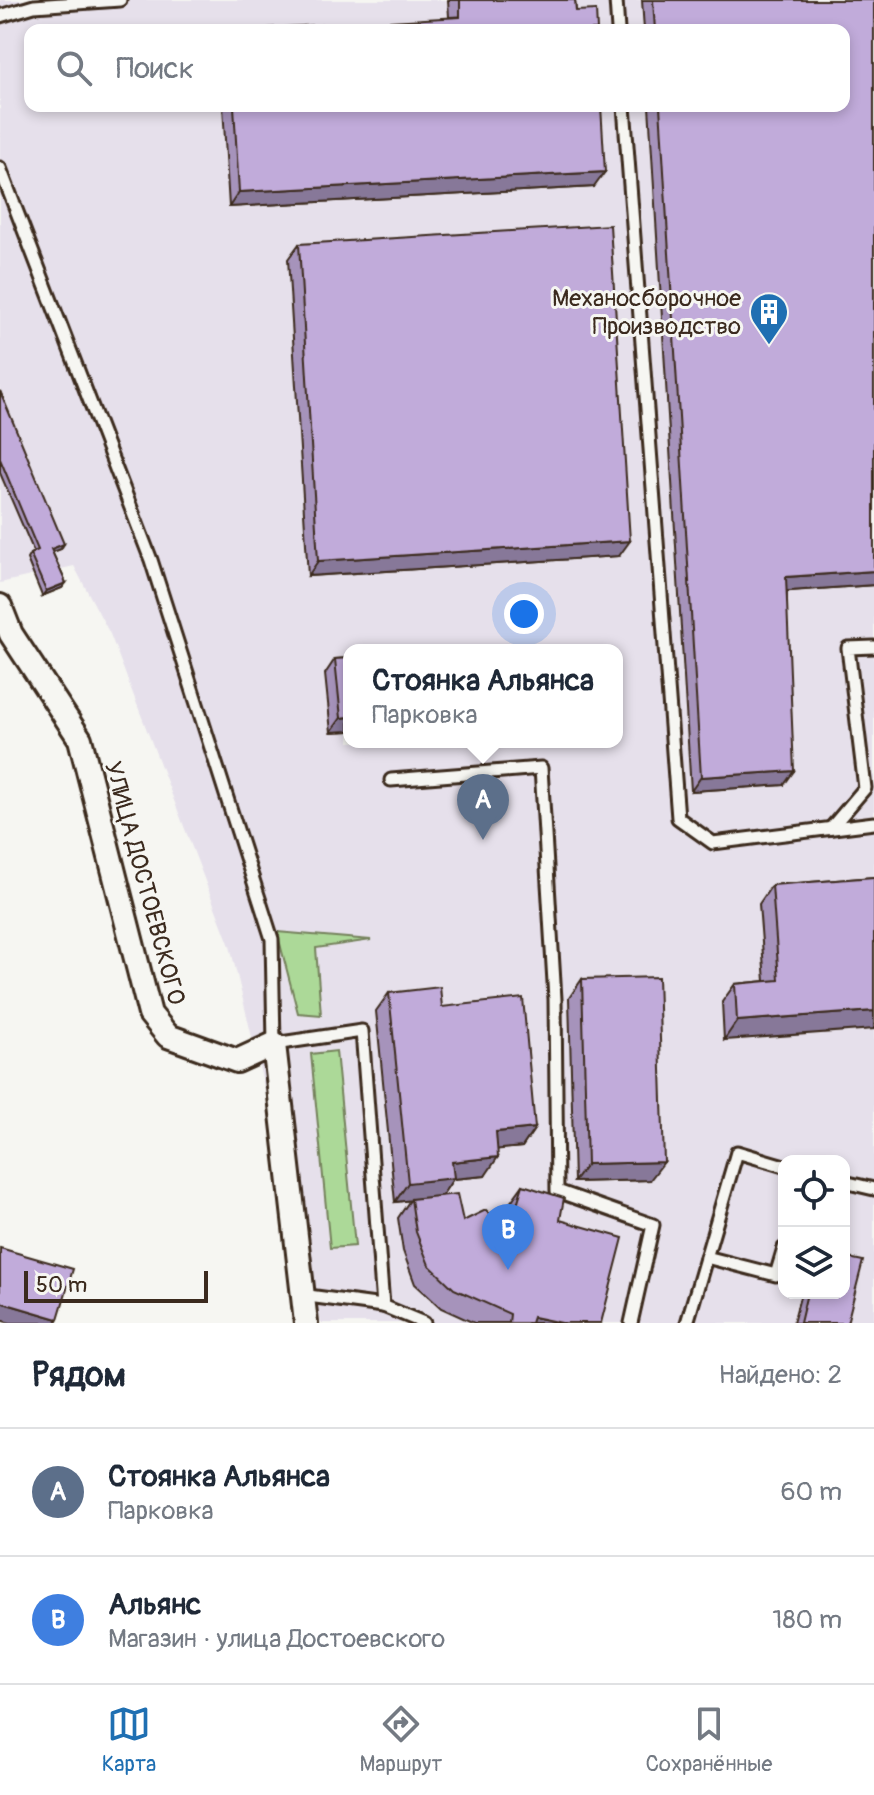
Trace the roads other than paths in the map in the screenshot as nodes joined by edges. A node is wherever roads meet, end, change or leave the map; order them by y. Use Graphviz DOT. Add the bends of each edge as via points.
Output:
graph roads {
  1 [pos="120,0"];
  2 [pos="616,0"];
  3 [pos="33,3"];
  4 [pos="0,16"];
  5 [pos="618,24"];
  6 [pos="624,112"];
  7 [pos="0,168"];
  8 [pos="0,606"];
  9 [pos="4,636"];
  10 [pos="874,647"];
  11 [pos="391,780"];
  12 [pos="874,823"];
  13 [pos="831,828"];
  14 [pos="274,1044"];
  15 [pos="778,1164"];
  16 [pos="850,1183"];
  17 [pos="874,1189"];
  18 [pos="706,1257"];
  19 [pos="778,1268"];
  20 [pos="301,1295"];
  21 [pos="383,1306"];
  22 [pos="306,1323"];
  23 [pos="424,1323"];
  24 [pos="631,1323"];
  25 [pos="687,1323"];
  1 -- 3 [label="lane"];
  2 -- 5 [label="lane"];
  3 -- 4 [label="lane"];
  6 -- 13 [label="lane" via="678,818 713,843"];
  7 -- 14 [label="lane" via="151,560 272,939"];
  8 -- 9 [label="street, УЛИЦА ДОСТОЕВСКОГО"];
  9 -- 14 [label="street, УЛИЦА ДОСТОЕВСКОГО" via="80,739 150,1014 168,1036 237,1061"];
  10 -- 13 [label="lane" via="848,648 865,788"];
  11 -- 24 [label="lane" via="541,768 555,999 557,1191 653,1225"];
  12 -- 13 [label="lane"];
  14 -- 20 [label="street"];
  14 -- 21 [label="lane" via="362,1031"];
  15 -- 18 [label="lane" via="737,1152"];
  16 -- 17 [label="lane"];
  18 -- 19 [label="lane" via="776,1275"];
  18 -- 25 [label="lane"];
  20 -- 21 [label="lane"];
  20 -- 22 [label="street"];
  21 -- 23 [label="lane"];
}
